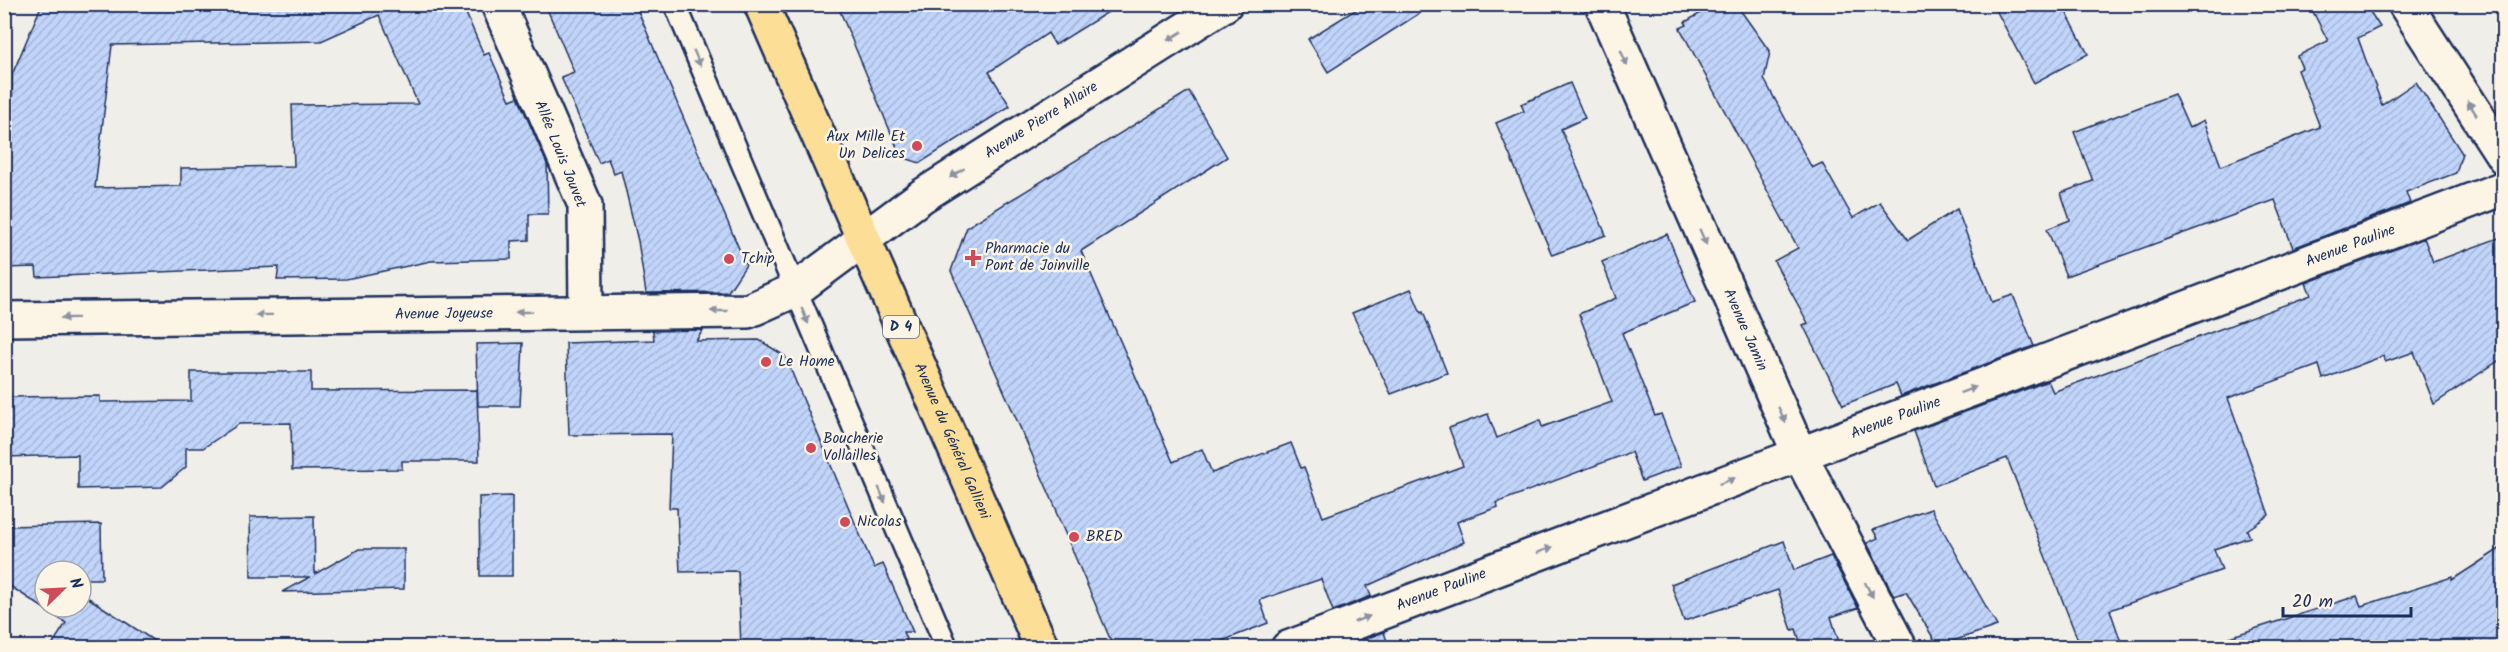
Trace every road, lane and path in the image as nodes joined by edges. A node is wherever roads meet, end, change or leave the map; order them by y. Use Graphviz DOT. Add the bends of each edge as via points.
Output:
graph roads {
  1 [pos="498,4"];
  2 [pos="675,4"];
  3 [pos="762,4"];
  4 [pos="1225,4"];
  5 [pos="1602,4"];
  6 [pos="2405,4"];
  7 [pos="2504,157"];
  8 [pos="2504,188"];
  9 [pos="863,241"];
  10 [pos="795,290"];
  11 [pos="586,311"];
  12 [pos="4,319"];
  13 [pos="1800,454"];
  14 [pos="947,648"];
  15 [pos="1042,648"];
  16 [pos="1288,648"];
  17 [pos="1900,648"];
  1 -- 11 [label="street, Allée Louis Jouvet" via="585,205"];
  2 -- 10 [label="lane, one-way"];
  3 -- 9 [label="main road, Avenue du Général Gallieni / D 4"];
  4 -- 9 [label="street, Avenue Pierre Allaire, one-way" via="922,196"];
  5 -- 13 [label="street, Avenue Jamin, one-way"];
  7 -- 6 [label="street, one-way"];
  13 -- 8 [label="street, Avenue Pauline, one-way"];
  9 -- 10 [label="street, Avenue Joyeuse"];
  9 -- 15 [label="main road, Avenue du Général Gallieni / D 4"];
  10 -- 11 [label="street, Avenue Joyeuse, one-way" via="748,311"];
  10 -- 14 [label="lane, one-way"];
  11 -- 12 [label="street, Avenue Joyeuse, one-way"];
  16 -- 13 [label="street, Avenue Pauline, one-way"];
  13 -- 17 [label="street, Avenue Jamin, one-way"];
}
